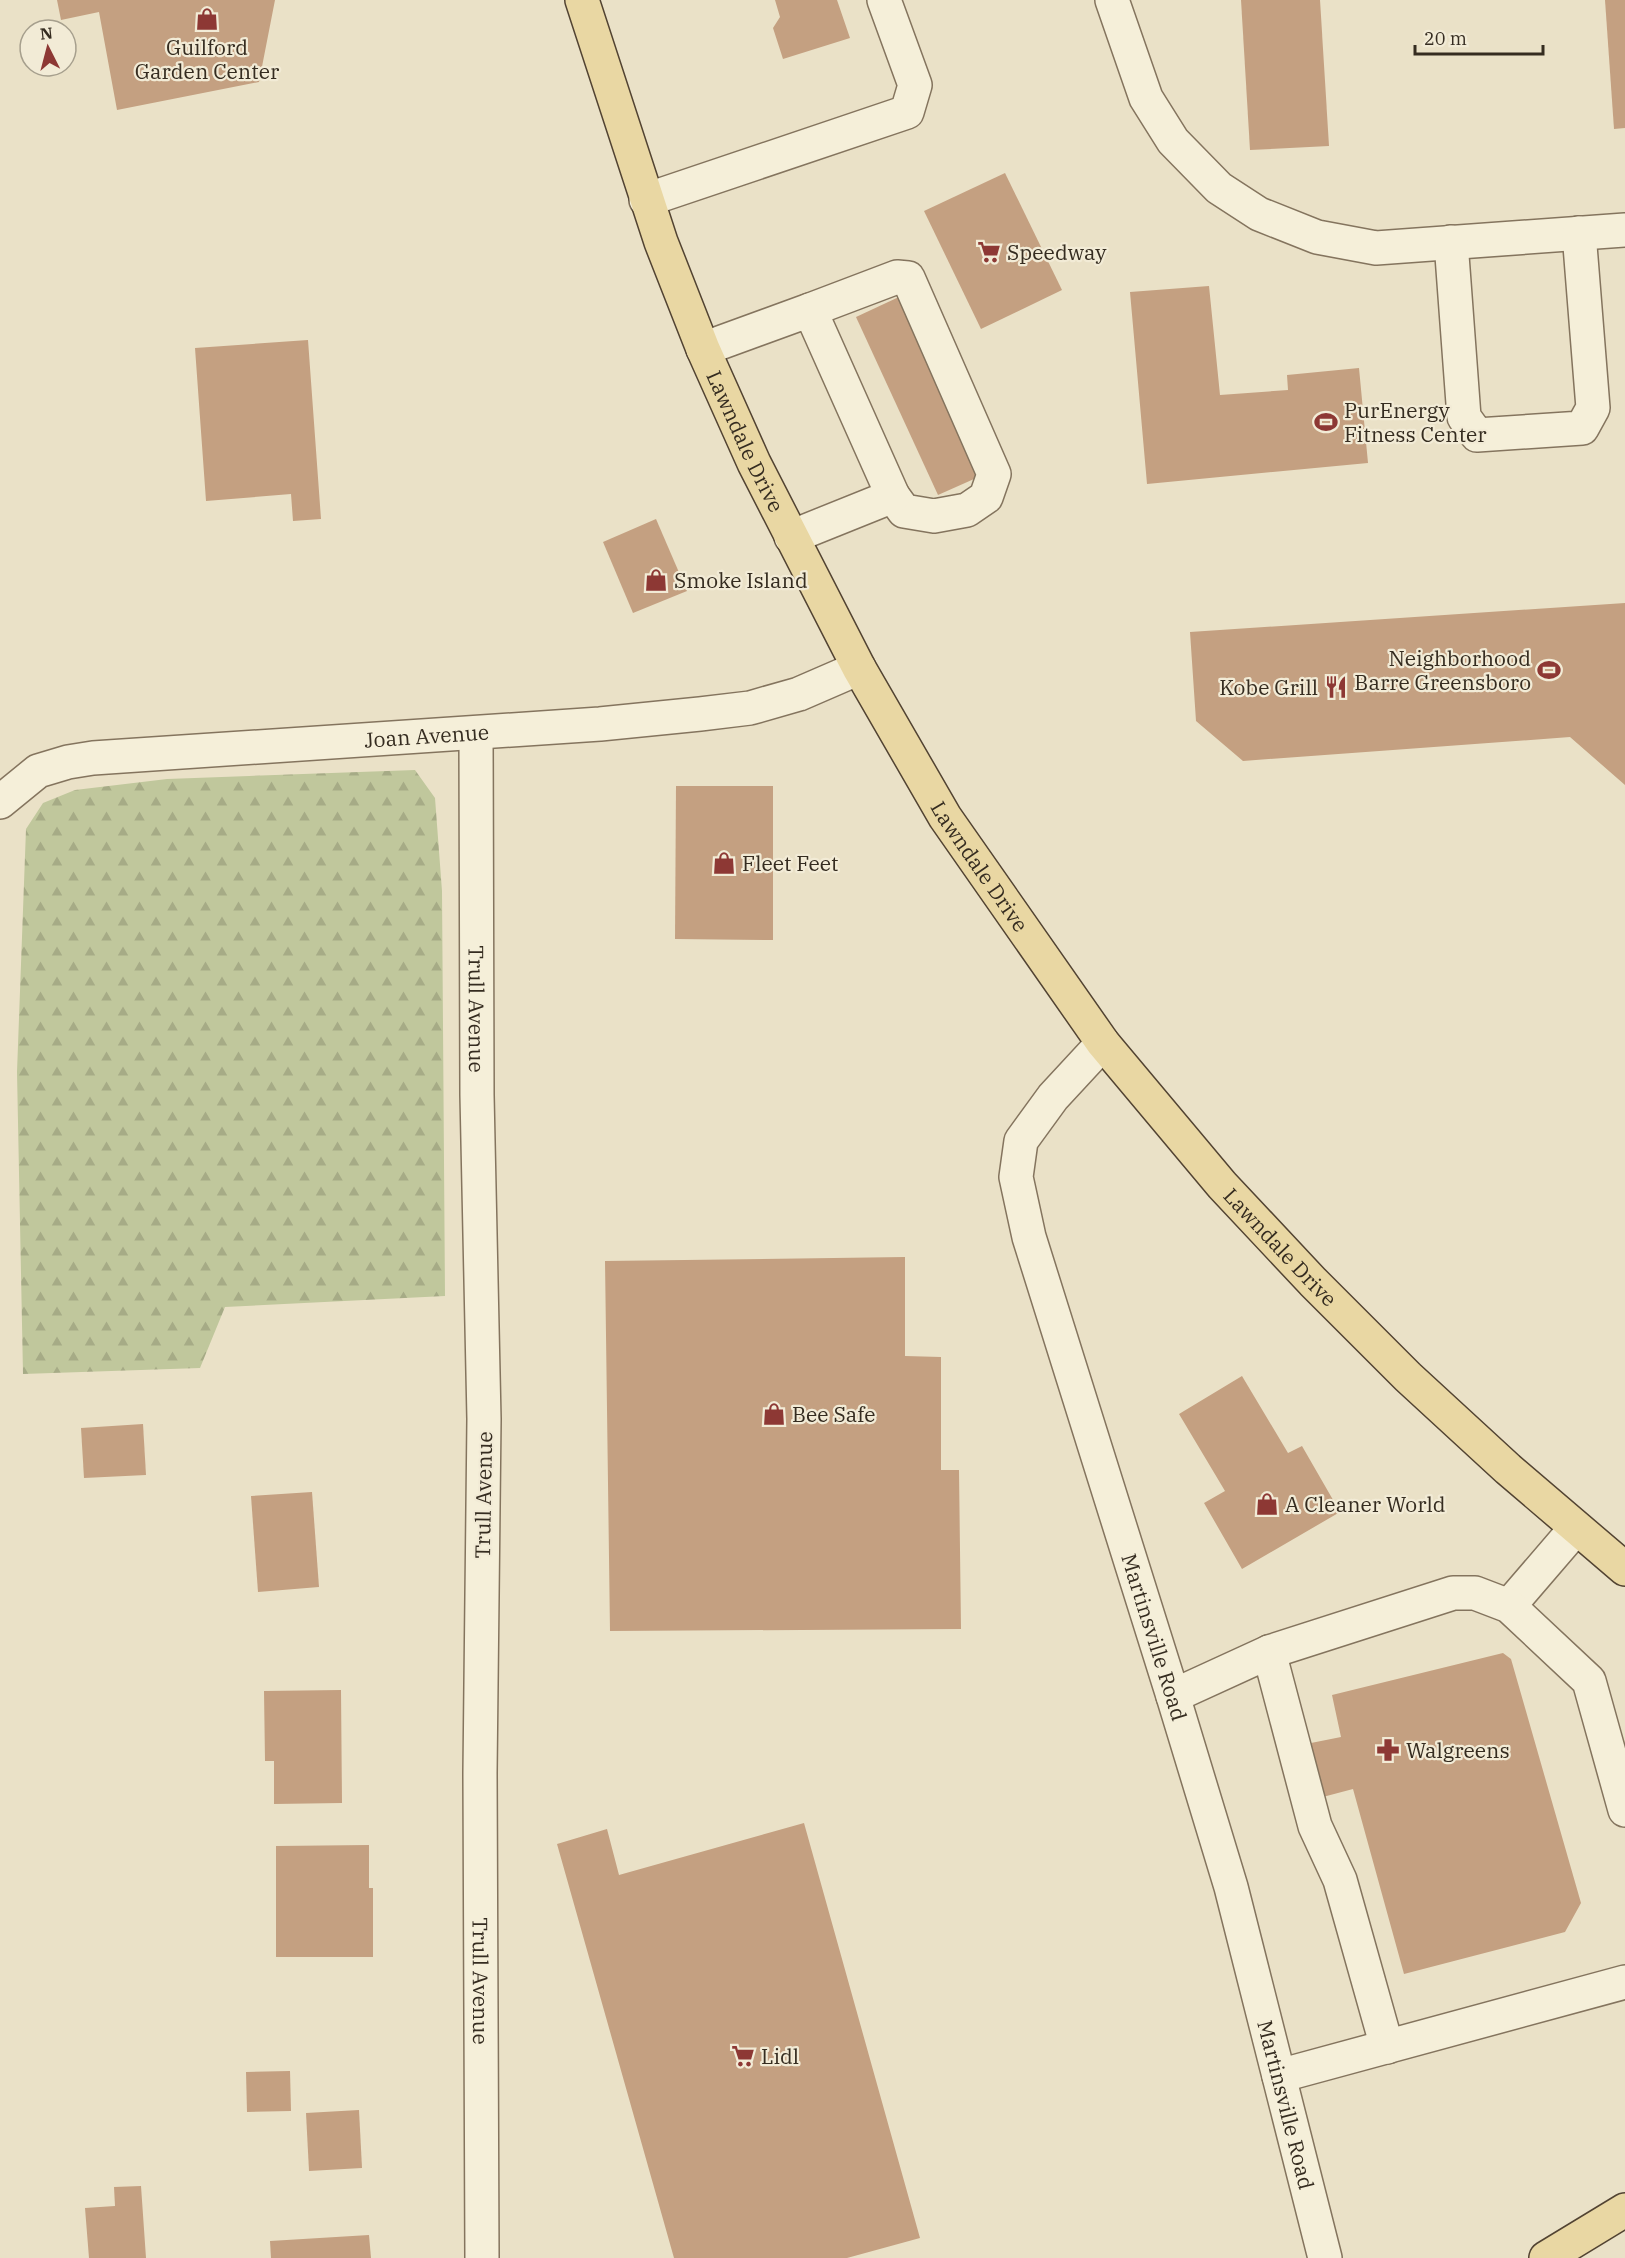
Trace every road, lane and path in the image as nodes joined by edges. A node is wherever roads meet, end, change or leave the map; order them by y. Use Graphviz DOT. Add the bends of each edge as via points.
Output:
graph roads {
  1 [pos="582,0"];
  2 [pos="884,0"];
  3 [pos="1112,0"];
  4 [pos="646,200"];
  5 [pos="1625,230"];
  6 [pos="1579,233"];
  7 [pos="1451,242"];
  8 [pos="810,310"];
  9 [pos="703,349"];
  10 [pos="893,496"];
  11 [pos="791,537"];
  12 [pos="859,668"];
  13 [pos="476,733"];
  14 [pos="0,802"];
  15 [pos="1103,1043"];
  16 [pos="1576,1528"];
  17 [pos="1625,1569"];
  18 [pos="1509,1606"];
  19 [pos="1269,1652"];
  20 [pos="1173,1696"];
  21 [pos="1625,1810"];
  22 [pos="1625,1982"];
  23 [pos="1387,2047"];
  24 [pos="1279,2076"];
  25 [pos="1625,2210"];
  26 [pos="482,2258"];
  27 [pos="1325,2258"];
  28 [pos="1546,2258"];
  1 -- 4 [label="main road, Lawndale Drive"];
  2 -- 4 [label="street" via="915,85 907,112"];
  3 -- 7 [label="street" via="1146,98 1173,141 1219,188 1259,214 1317,237 1376,248"];
  4 -- 9 [label="main road, Lawndale Drive"];
  5 -- 6 [label="street"];
  6 -- 7 [label="street"];
  6 -- 7 [label="street" via="1593,408 1582,428 1478,435 1464,417"];
  8 -- 9 [label="street"];
  8 -- 10 [label="street"];
  8 -- 10 [label="street" via="897,277 908,278 994,474 986,497 966,510 934,516 904,512"];
  9 -- 11 [label="main road, Lawndale Drive"];
  10 -- 11 [label="street"];
  11 -- 12 [label="main road, Lawndale Drive"];
  12 -- 13 [label="street, Joan Avenue" via="799,694 750,708"];
  12 -- 15 [label="main road, Lawndale Drive" via="945,817"];
  13 -- 14 [label="street, Joan Avenue" via="93,758 38,771"];
  13 -- 26 [label="street, Trull Avenue" via="477,1095 484,1419 480,1761"];
  15 -- 16 [label="main road, Lawndale Drive" via="1222,1185 1313,1282 1408,1377"];
  15 -- 20 [label="street, Martinsville Road" via="1053,1097 1021,1141 1016,1177 1029,1238"];
  16 -- 17 [label="main road, Lawndale Drive"];
  16 -- 18 [label="street"];
  18 -- 19 [label="street" via="1475,1593 1453,1593"];
  18 -- 21 [label="street" via="1589,1681"];
  19 -- 20 [label="street"];
  19 -- 23 [label="street" via="1315,1826 1340,1880"];
  20 -- 24 [label="street, Martinsville Road" via="1231,1887"];
  22 -- 23 [label="street"];
  23 -- 24 [label="street"];
  24 -- 27 [label="street, Martinsville Road"];
  25 -- 28 [label="main road"];
}
